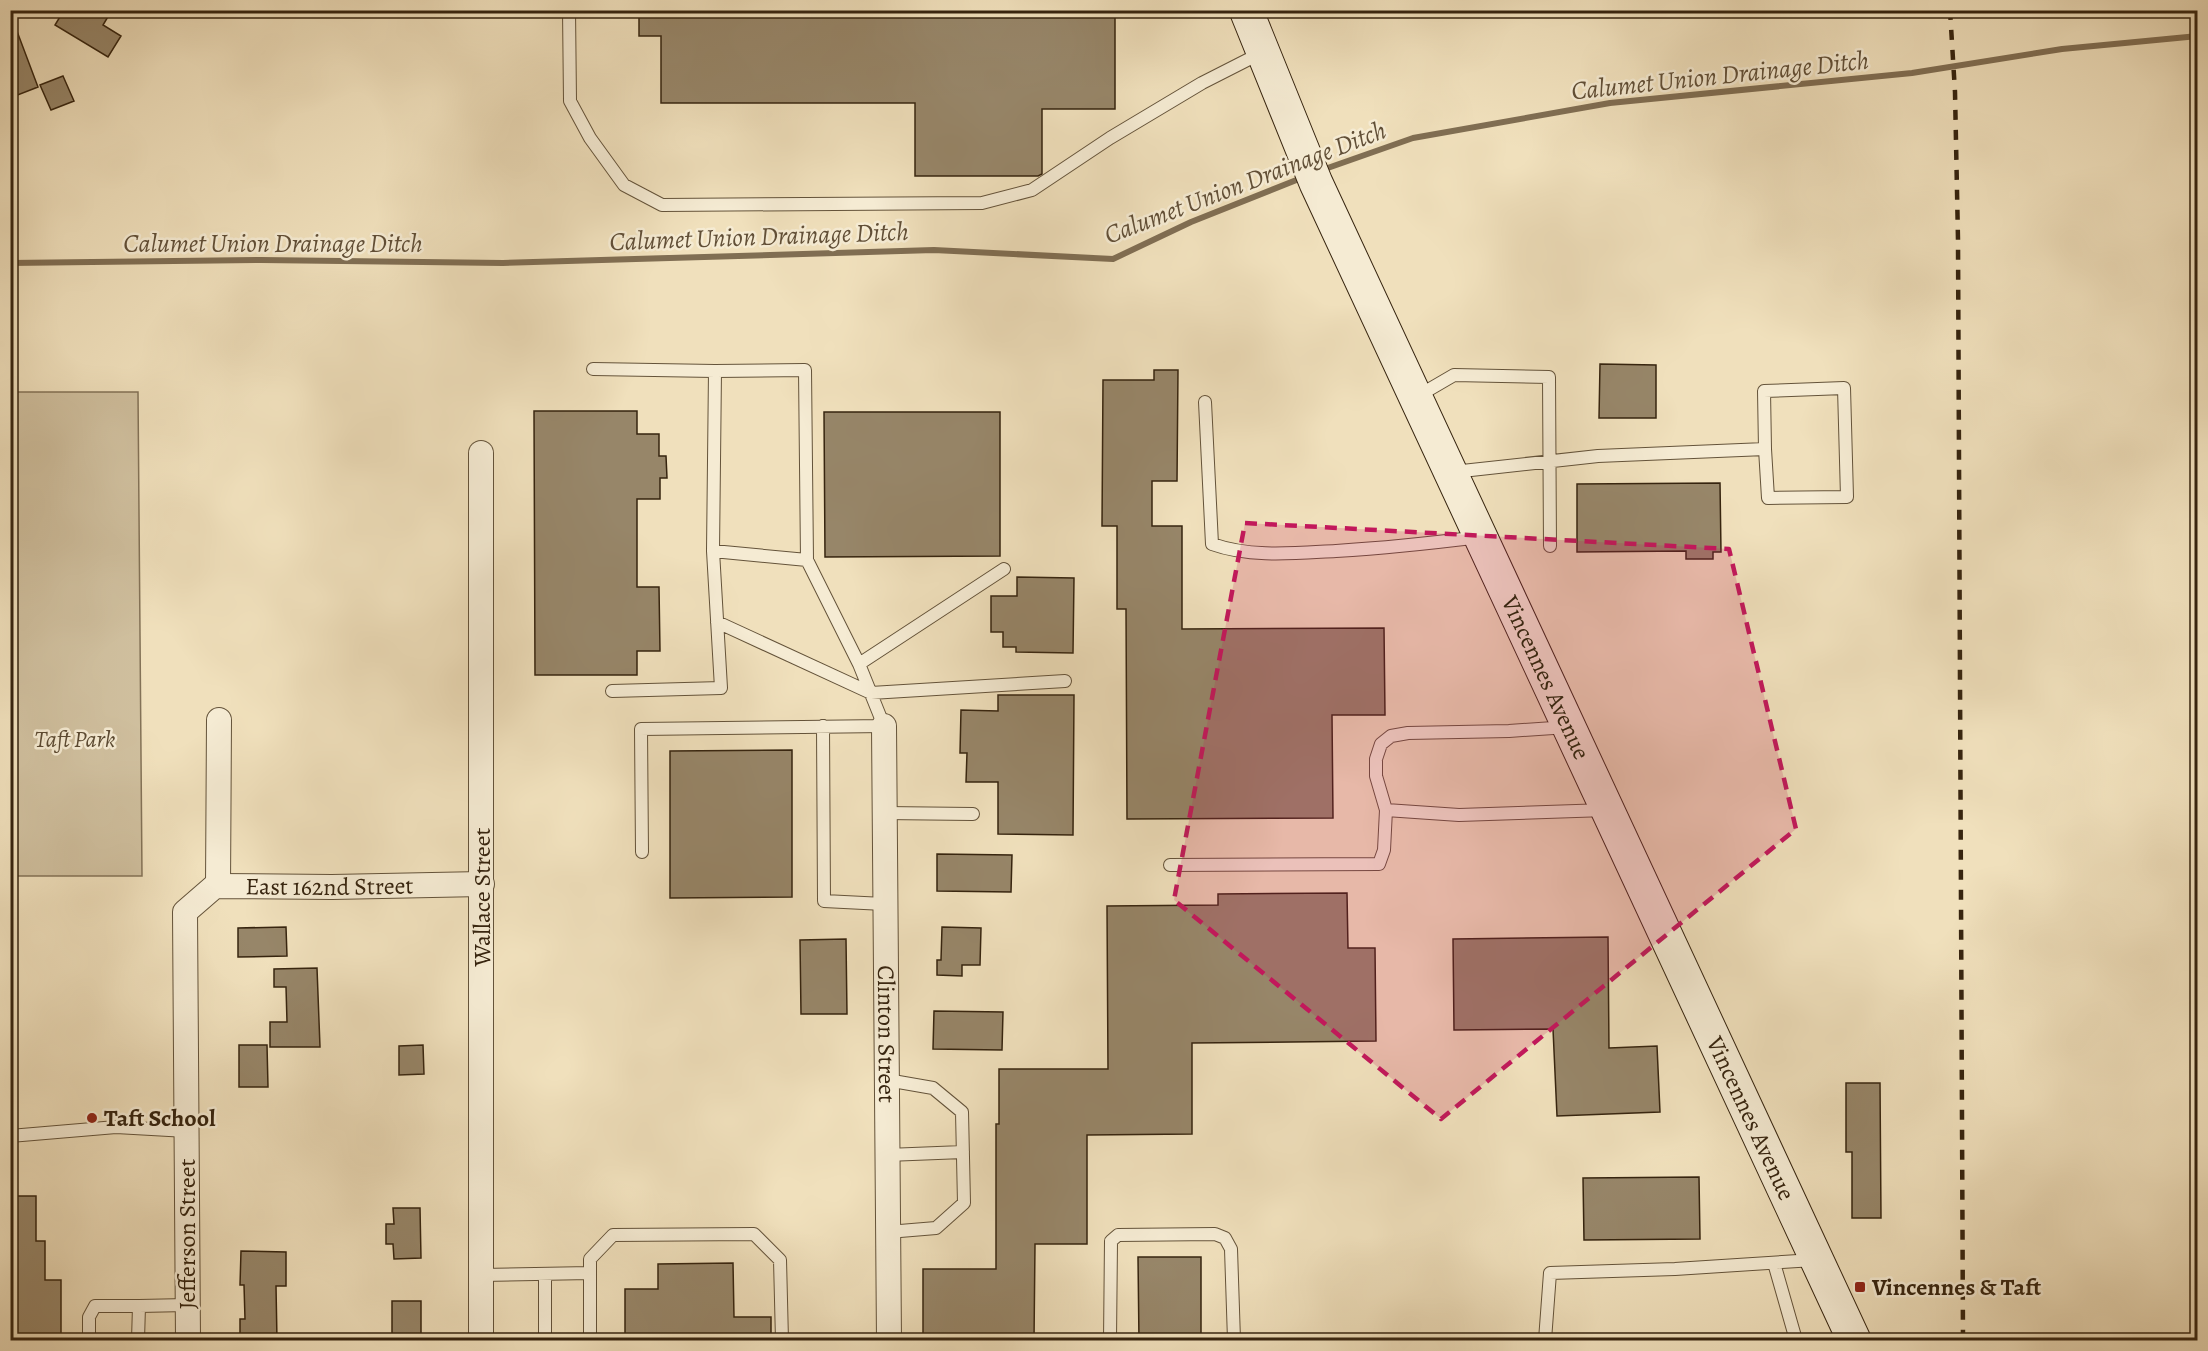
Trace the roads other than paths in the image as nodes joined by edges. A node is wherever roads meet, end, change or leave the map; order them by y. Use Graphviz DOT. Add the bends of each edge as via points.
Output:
graph roads {
  1 [pos="569,10"];
  2 [pos="1246,10"];
  3 [pos="1263,52"];
  4 [pos="594,369"];
  5 [pos="715,371"];
  6 [pos="1416,397"];
  7 [pos="1205,402"];
  8 [pos="1765,449"];
  9 [pos="481,453"];
  10 [pos="1549,460"];
  11 [pos="1452,472"];
  12 [pos="1481,537"];
  13 [pos="1550,546"];
  14 [pos="713,551"];
  15 [pos="807,560"];
  16 [pos="1004,568"];
  17 [pos="717,622"];
  18 [pos="859,664"];
  19 [pos="1065,681"];
  20 [pos="612,691"];
  21 [pos="871,693"];
  22 [pos="219,720"];
  23 [pos="823,726"];
  24 [pos="884,726"];
  25 [pos="1569,727"];
  26 [pos="1386,810"];
  27 [pos="1608,810"];
  28 [pos="884,813"];
  29 [pos="973,814"];
  30 [pos="642,852"];
  31 [pos="1170,865"];
  32 [pos="482,884"];
  33 [pos="218,886"];
  34 [pos="884,904"];
  35 [pos="185,912"];
  36 [pos="887,1080"];
  37 [pos="187,1131"];
  38 [pos="10,1136"];
  39 [pos="963,1152"];
  40 [pos="887,1155"];
  41 [pos="888,1232"];
  42 [pos="1816,1260"];
  43 [pos="1774,1263"];
  44 [pos="590,1273"];
  45 [pos="545,1274"];
  46 [pos="482,1275"];
  47 [pos="187,1305"];
  48 [pos="139,1306"];
  49 [pos="89,1341"];
  50 [pos="138,1341"];
  51 [pos="188,1341"];
  52 [pos="481,1341"];
  53 [pos="545,1341"];
  54 [pos="590,1341"];
  55 [pos="782,1341"];
  56 [pos="889,1341"];
  57 [pos="1110,1341"];
  58 [pos="1234,1341"];
  59 [pos="1545,1341"];
  60 [pos="1796,1341"];
  61 [pos="1854,1341"];
  1 -- 3 [label="lane" via="570,101 590,138 624,185 662,205 982,203 1032,190 1202,83"];
  2 -- 3 [label="street, Vincennes Avenue"];
  3 -- 6 [label="street, Vincennes Avenue" via="1311,171"];
  4 -- 5 [label="lane"];
  5 -- 14 [label="lane"];
  5 -- 15 [label="lane" via="805,370"];
  6 -- 10 [label="lane" via="1454,375 1549,378"];
  6 -- 11 [label="street, Vincennes Avenue"];
  7 -- 12 [label="lane" via="1212,544 1226,549 1298,553"];
  8 -- 8 [label="lane" via="1764,391 1844,388 1847,497 1768,498"];
  8 -- 10 [label="lane"];
  9 -- 32 [label="street, Wallace Street"];
  10 -- 11 [label="lane"];
  10 -- 13 [label="lane"];
  11 -- 12 [label="street, Vincennes Avenue"];
  12 -- 25 [label="street, Vincennes Avenue"];
  14 -- 15 [label="lane"];
  14 -- 17 [label="lane"];
  15 -- 18 [label="lane"];
  16 -- 18 [label="lane"];
  17 -- 20 [label="lane" via="721,688"];
  17 -- 21 [label="lane"];
  18 -- 21 [label="lane"];
  19 -- 21 [label="lane"];
  21 -- 24 [label="lane"];
  22 -- 33 [label="street"];
  23 -- 24 [label="lane"];
  23 -- 30 [label="lane" via="641,729"];
  23 -- 34 [label="lane" via="824,901"];
  24 -- 28 [label="street, Clinton Street"];
  25 -- 26 [label="lane" via="1391,736 1381,744 1376,759 1376,776"];
  25 -- 27 [label="street, Vincennes Avenue"];
  26 -- 27 [label="lane" via="1459,815"];
  26 -- 31 [label="lane" via="1380,864"];
  27 -- 42 [label="street, Vincennes Avenue"];
  28 -- 29 [label="lane"];
  28 -- 34 [label="street, Clinton Street"];
  32 -- 33 [label="street, East 162nd Street"];
  32 -- 46 [label="street, Wallace Street"];
  33 -- 35 [label="street, East 162nd Street"];
  34 -- 36 [label="street, Clinton Street"];
  35 -- 37 [label="street, Jefferson Street"];
  36 -- 39 [label="lane" via="933,1088 962,1112"];
  36 -- 40 [label="street, Clinton Street"];
  37 -- 38 [label="lane" via="116,1127"];
  37 -- 47 [label="street, Jefferson Street"];
  39 -- 40 [label="lane"];
  39 -- 41 [label="lane" via="964,1203 936,1228"];
  40 -- 41 [label="street, Clinton Street"];
  41 -- 56 [label="street, Clinton Street"];
  42 -- 43 [label="lane"];
  42 -- 61 [label="street, Vincennes Avenue"];
  43 -- 59 [label="lane" via="1550,1273"];
  43 -- 60 [label="lane"];
  44 -- 45 [label="lane"];
  44 -- 54 [label="lane"];
  44 -- 55 [label="lane" via="590,1260 614,1234 754,1234 780,1260"];
  45 -- 46 [label="lane"];
  45 -- 53 [label="lane"];
  46 -- 52 [label="street, Wallace Street"];
  47 -- 48 [label="lane"];
  47 -- 51 [label="street, Jefferson Street"];
  48 -- 49 [label="lane" via="95,1306 89,1317"];
  48 -- 50 [label="lane"];
  57 -- 58 [label="lane" via="1111,1241 1118,1235 1215,1234 1226,1238 1231,1249"];
}
